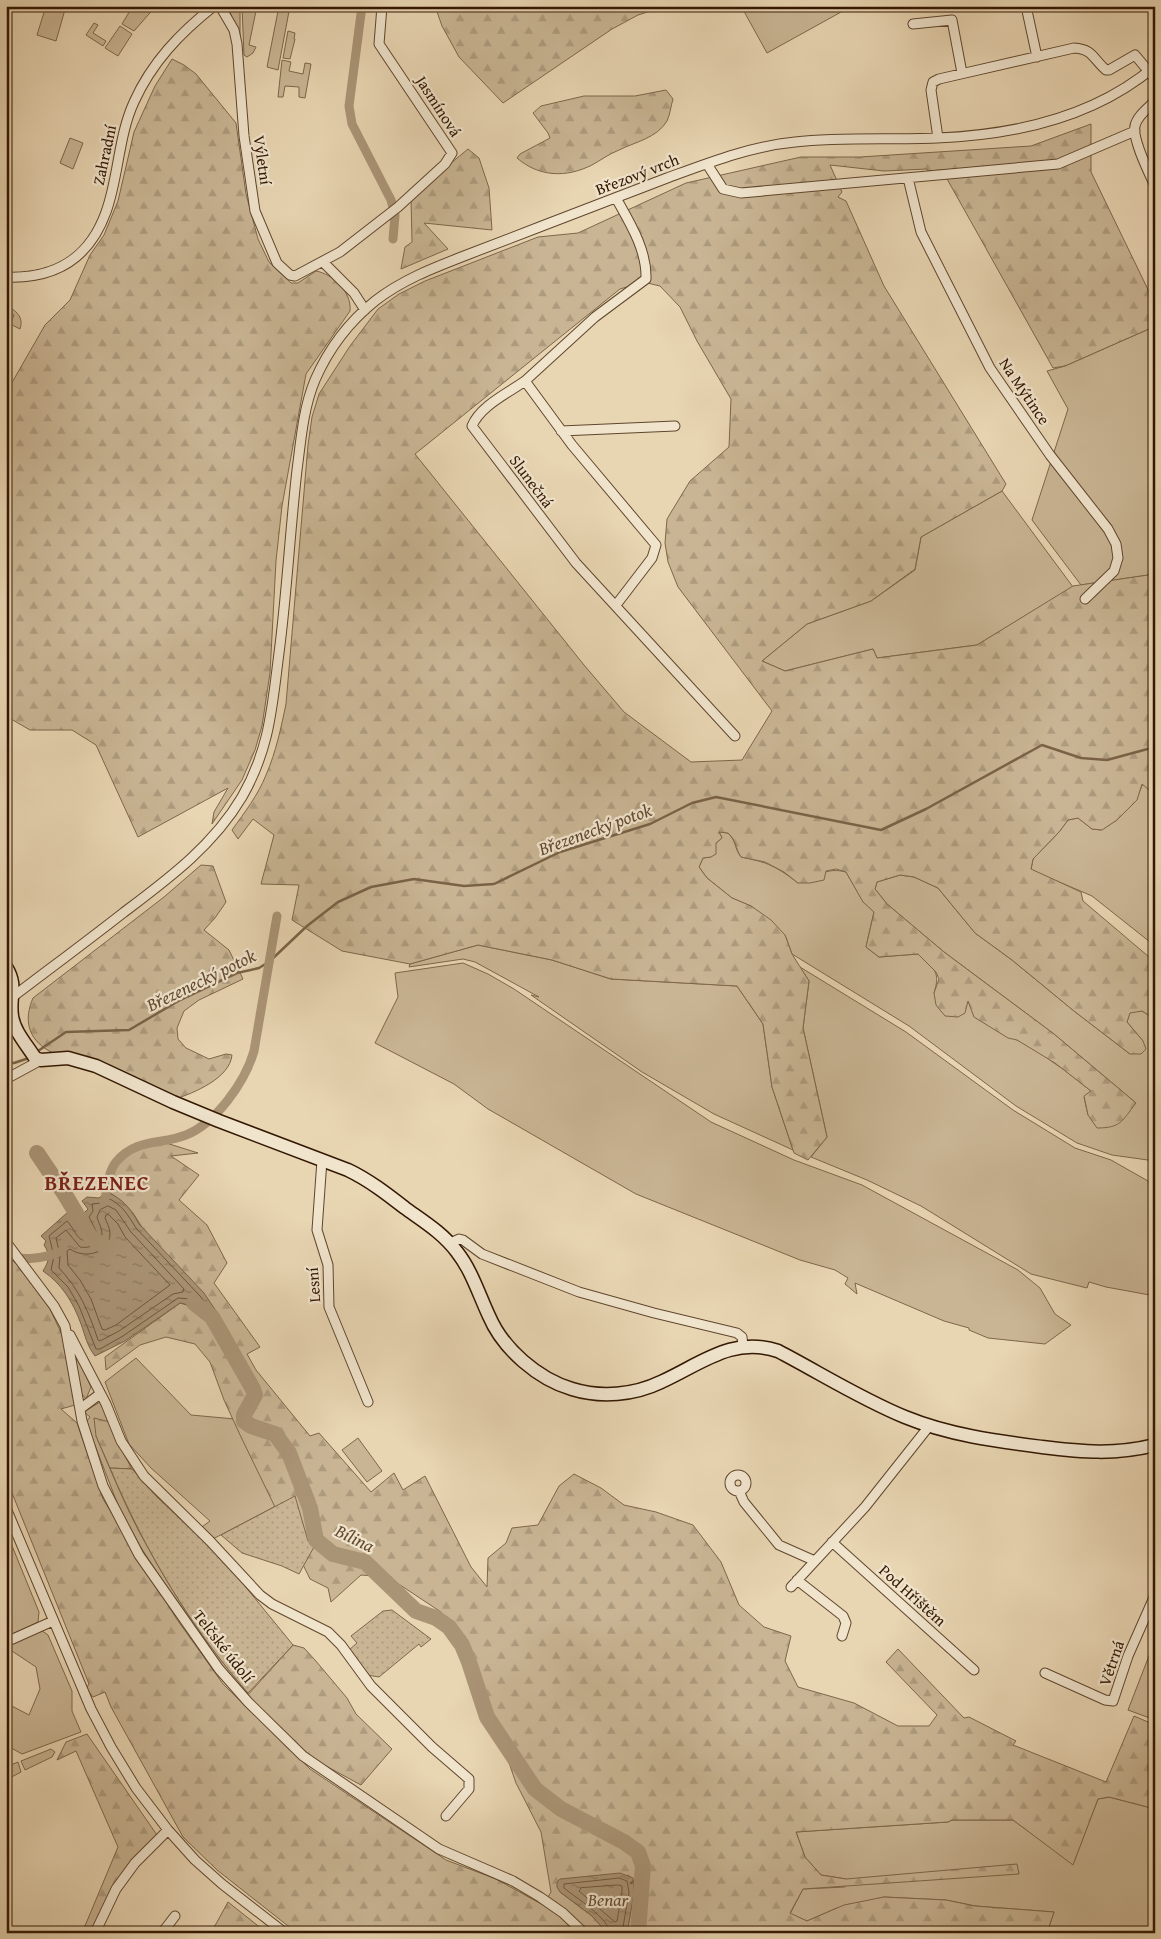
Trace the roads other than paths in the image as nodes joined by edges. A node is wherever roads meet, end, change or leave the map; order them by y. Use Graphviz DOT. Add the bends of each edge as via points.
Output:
graph roads {
  1 [pos="214,6"];
  2 [pos="220,6"];
  3 [pos="382,6"];
  4 [pos="1026,6"];
  5 [pos="913,24"];
  6 [pos="1037,57"];
  7 [pos="1152,69"];
  8 [pos="962,73"];
  9 [pos="1155,79"];
  10 [pos="1155,101"];
  11 [pos="1135,131"];
  12 [pos="938,138"];
  13 [pos="707,164"];
  14 [pos="908,178"];
  15 [pos="1155,186"];
  16 [pos="616,198"];
  17 [pos="323,262"];
  18 [pos="6,277"];
  19 [pos="365,310"];
  20 [pos="525,381"];
  21 [pos="675,426"];
  22 [pos="561,430"];
  23 [pos="1086,599"];
  24 [pos="616,605"];
  25 [pos="736,736"];
  26 [pos="6,966"];
  27 [pos="10,999"];
  28 [pos="36,1057"];
  29 [pos="6,1079"];
  30 [pos="322,1160"];
  31 [pos="450,1243"];
  32 [pos="9,1246"];
  33 [pos="65,1326"];
  34 [pos="743,1346"];
  35 [pos="100,1394"];
  36 [pos="368,1402"];
  37 [pos="80,1409"];
  38 [pos="930,1425"];
  39 [pos="1155,1445"];
  40 [pos="739,1491"];
  41 [pos="6,1508"];
  42 [pos="832,1542"];
  43 [pos="815,1561"];
  44 [pos="1155,1595"];
  45 [pos="53,1621"];
  46 [pos="842,1636"];
  47 [pos="6,1642"];
  48 [pos="974,1670"];
  49 [pos="1046,1673"];
  50 [pos="446,1816"];
  51 [pos="168,1830"];
  52 [pos="175,1916"];
  53 [pos="95,1933"];
  54 [pos="162,1933"];
  55 [pos="285,1933"];
  56 [pos="584,1933"];
  1 -- 18 [label="street, Zahradní" via="161,56 134,102 123,130 106,212 88,245 55,271"];
  2 -- 17 [label="street, Výletní" via="234,30 237,44 244,136 255,212 270,252 282,269 294,276"];
  3 -- 17 [label="street, Jasmínová" via="379,44 452,153 445,164 398,207"];
  4 -- 6 [label="street"];
  5 -- 8 [label="street" via="952,20"];
  6 -- 7 [label="street" via="1074,48 1093,55 1103,68 1109,70 1135,55"];
  6 -- 8 [label="street"];
  7 -- 9 [label="street"];
  7 -- 12 [label="street, Březový vrch" via="1098,104 1074,114 1003,132"];
  8 -- 12 [label="street" via="935,80 931,86"];
  10 -- 11 [label="street" via="1139,117"];
  11 -- 14 [label="street" via="1058,164"];
  11 -- 15 [label="street"];
  12 -- 13 [label="street, Březový vrch" via="793,142 747,151"];
  13 -- 14 [label="street" via="723,189 741,193"];
  13 -- 16 [label="street, Březový vrch"];
  14 -- 23 [label="street, Na Mýtince" via="921,232 990,368 1116,544 1118,558 1114,571"];
  16 -- 19 [label="street, Březový vrch" via="412,278"];
  16 -- 20 [label="street, Slunečná" via="635,231 647,268 646,279 595,317"];
  17 -- 19 [label="street" via="354,293"];
  19 -- 27 [label="street, Březový vrch" via="344,332 321,368 304,416 270,727 257,767 243,795 212,838 192,858"];
  20 -- 22 [label="street"];
  20 -- 24 [label="street, Slunečná" via="486,408 472,426 576,563"];
  21 -- 22 [label="street"];
  22 -- 24 [label="street" via="656,545 652,558"];
  24 -- 25 [label="street, Slunečná"];
  26 -- 27 [label="street" via="13,982"];
  27 -- 28 [label="street" via="14,1023"];
  28 -- 29 [label="street"];
  28 -- 30 [label="street" via="68,1058 96,1066 198,1113"];
  30 -- 31 [label="street" via="368,1180"];
  30 -- 36 [label="street, Lesní" via="317,1230 328,1265 329,1307"];
  31 -- 34 [label="street" via="463,1240 482,1254 579,1292 737,1333 742,1337"];
  31 -- 34 [label="street" via="468,1269 489,1318 502,1338 535,1369 571,1389 602,1394 635,1391"];
  32 -- 33 [label="street, Telčské údolí"];
  33 -- 35 [label="street"];
  33 -- 37 [label="street, Telčské údolí"];
  34 -- 38 [label="street" via="761,1346 778,1351 884,1407"];
  35 -- 37 [label="street"];
  35 -- 50 [label="street" via="121,1441 144,1476 260,1595 328,1632 371,1686 468,1779 469,1788"];
  37 -- 56 [label="street, Telčské údolí" via="103,1486 139,1555 219,1669 248,1702 303,1756 340,1782 439,1849 513,1881 540,1897"];
  38 -- 39 [label="street" via="979,1438 1085,1452 1130,1451"];
  38 -- 42 [label="street" via="865,1507"];
  40 -- 43 [label="street" via="744,1502 779,1545"];
  41 -- 45 [label="street"];
  42 -- 43 [label="street"];
  42 -- 48 [label="street, Pod Hřištěm"];
  43 -- 46 [label="street" via="794,1584 843,1616 846,1623"];
  44 -- 49 [label="street, Větrná" via="1128,1656 1113,1701"];
  45 -- 47 [label="street"];
  45 -- 51 [label="street" via="110,1747"];
  51 -- 53 [label="street" via="135,1863 116,1889"];
  51 -- 55 [label="street" via="222,1884"];
  52 -- 54 [label="street"];
}
